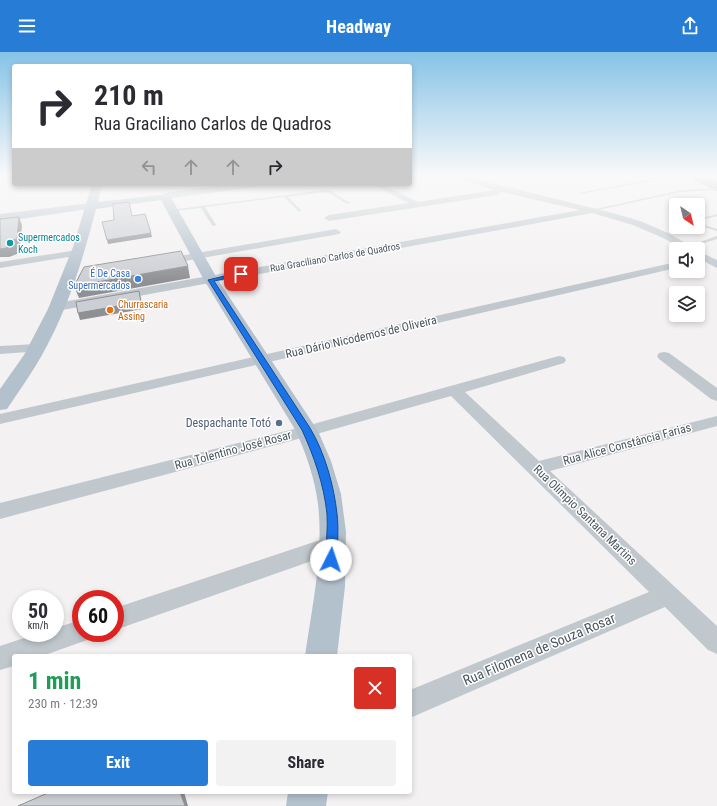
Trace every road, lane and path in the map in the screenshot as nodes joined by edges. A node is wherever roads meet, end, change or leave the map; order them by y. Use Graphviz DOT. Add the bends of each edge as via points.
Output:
graph roads {
  1 [pos="85,211"];
  2 [pos="90,211"];
  3 [pos="177,211"];
  4 [pos="206,211"];
  5 [pos="371,211"];
  6 [pos="588,211"];
  7 [pos="589,211"];
  8 [pos="717,215"];
  9 [pos="0,218"];
  10 [pos="329,218"];
  11 [pos="705,218"];
  12 [pos="214,225"];
  13 [pos="705,226"];
  14 [pos="717,230"];
  15 [pos="336,232"];
  16 [pos="717,238"];
  17 [pos="676,242"];
  18 [pos="705,242"];
  19 [pos="76,253"];
  20 [pos="199,256"];
  21 [pos="705,259"];
  22 [pos="153,264"];
  23 [pos="0,265"];
  24 [pos="717,265"];
  25 [pos="669,267"];
  26 [pos="211,280"];
  27 [pos="57,307"];
  28 [pos="37,348"];
  29 [pos="0,350"];
  30 [pos="664,356"];
  31 [pos="262,360"];
  32 [pos="559,360"];
  33 [pos="453,389"];
  34 [pos="717,396"];
  35 [pos="0,404"];
  36 [pos="0,419"];
  37 [pos="717,421"];
  38 [pos="307,430"];
  39 [pos="536,468"];
  40 [pos="0,511"];
  41 [pos="332,545"];
  42 [pos="668,595"];
  43 [pos="124,616"];
  44 [pos="72,634"];
  45 [pos="716,640"];
  46 [pos="322,654"];
  47 [pos="0,658"];
  48 [pos="412,703"];
  49 [pos="308,794"];
  50 [pos="306,806"];
  1 -- 9 [label="main road" via="34,213"];
  2 -- 19 [label="main road"];
  3 -- 20 [label="main road"];
  4 -- 12 [label="lane"];
  5 -- 10 [label="street"];
  6 -- 26 [label="street, Rua Graciliano Carlos de Quadros"];
  7 -- 17 [label="street" via="644,227"];
  8 -- 11 [label="lane"];
  13 -- 14 [label="lane"];
  15 -- 20 [label="street"];
  16 -- 18 [label="lane"];
  19 -- 23 [label="street"];
  19 -- 27 [label="main road" via="77,276"];
  20 -- 22 [label="street"];
  20 -- 26 [label="main road"];
  21 -- 24 [label="street"];
  25 -- 31 [label="street, Rua Dário Nicodemos de Oliveira"];
  26 -- 27 [label="street, Rua Graciliano Carlos de Quadros"];
  26 -- 31 [label="main road"];
  27 -- 28 [label="main road"];
  28 -- 29 [label="street"];
  28 -- 35 [label="main road"];
  30 -- 34 [label="street"];
  31 -- 36 [label="street, Rua Dário Nicodemos de Oliveira"];
  31 -- 38 [label="main road"];
  32 -- 33 [label="street, Rua Tolentino José Rosar"];
  33 -- 38 [label="street, Rua Tolentino José Rosar"];
  33 -- 39 [label="street, Rua Olímpio Santana Martins"];
  37 -- 39 [label="street, Rua Alice Constância Farias"];
  38 -- 40 [label="street, Rua Tolentino José Rosar"];
  38 -- 41 [label="main road" via="327,485 332,515"];
  39 -- 42 [label="street, Rua Olímpio Santana Martins"];
  41 -- 43 [label="street"];
  41 -- 46 [label="main road"];
  42 -- 45 [label="street, Rua Olímpio Santana Martins"];
  42 -- 48 [label="street, Rua Filomena de Souza Rosar"];
  44 -- 47 [label="street"];
  49 -- 50 [label="main road"];
}
